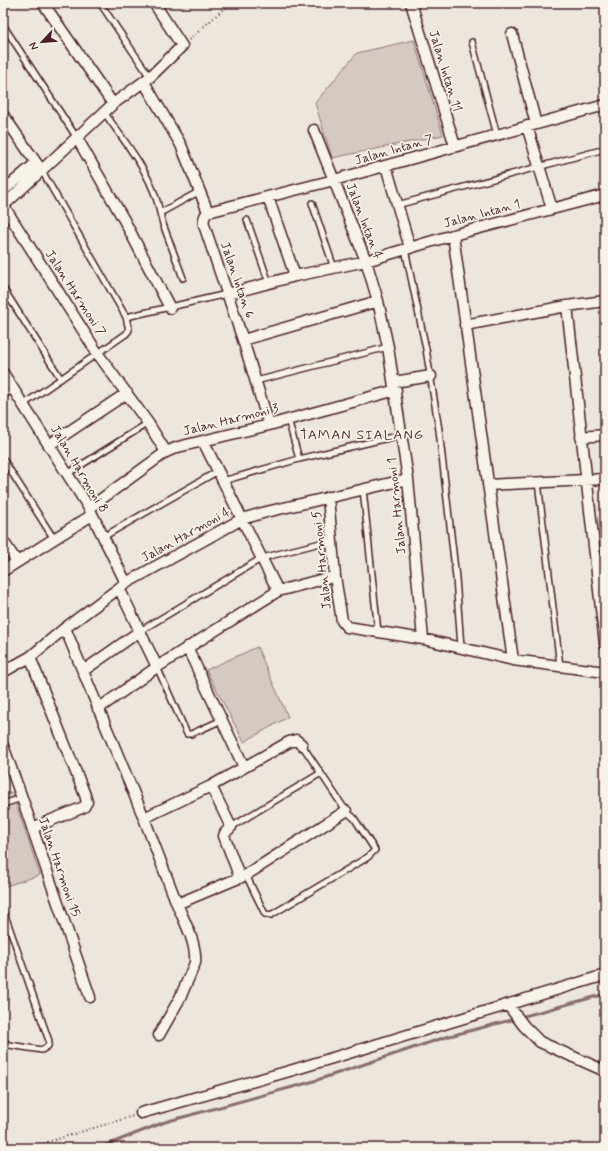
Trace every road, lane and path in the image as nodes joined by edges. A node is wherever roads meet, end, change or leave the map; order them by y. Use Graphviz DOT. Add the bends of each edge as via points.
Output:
graph roads {
  1 [pos="43,3"];
  2 [pos="100,3"];
  3 [pos="154,3"];
  4 [pos="230,3"];
  5 [pos="411,3"];
  6 [pos="3,25"];
  7 [pos="512,34"];
  8 [pos="472,42"];
  9 [pos="182,46"];
  10 [pos="147,80"];
  11 [pos="113,104"];
  12 [pos="605,105"];
  13 [pos="104,112"];
  14 [pos="3,115"];
  15 [pos="532,125"];
  16 [pos="314,130"];
  17 [pos="497,135"];
  18 [pos="77,138"];
  19 [pos="455,146"];
  20 [pos="605,149"];
  21 [pos="386,166"];
  22 [pos="540,166"];
  23 [pos="39,167"];
  24 [pos="334,180"];
  25 [pos="3,191"];
  26 [pos="200,191"];
  27 [pos="605,195"];
  28 [pos="268,197"];
  29 [pos="312,203"];
  30 [pos="3,205"];
  31 [pos="397,205"];
  32 [pos="552,209"];
  33 [pos="208,212"];
  34 [pos="160,213"];
  35 [pos="247,220"];
  36 [pos="453,235"];
  37 [pos="408,248"];
  38 [pos="366,261"];
  39 [pos="334,268"];
  40 [pos="295,276"];
  41 [pos="183,278"];
  42 [pos="269,283"];
  43 [pos="3,288"];
  44 [pos="228,294"];
  45 [pos="378,301"];
  46 [pos="605,302"];
  47 [pos="567,306"];
  48 [pos="170,308"];
  49 [pos="126,317"];
  50 [pos="465,325"];
  51 [pos="243,340"];
  52 [pos="388,347"];
  53 [pos="98,354"];
  54 [pos="3,373"];
  55 [pos="431,376"];
  56 [pos="60,379"];
  57 [pos="256,381"];
  58 [pos="395,386"];
  59 [pos="13,389"];
  60 [pos="127,393"];
  61 [pos="3,396"];
  62 [pos="24,404"];
  63 [pos="288,419"];
  64 [pos="148,423"];
  65 [pos="269,425"];
  66 [pos="402,435"];
  67 [pos="582,436"];
  68 [pos="605,436"];
  69 [pos="203,440"];
  70 [pos="49,445"];
  71 [pos="166,452"];
  72 [pos="3,459"];
  73 [pos="299,459"];
  74 [pos="218,471"];
  75 [pos="67,474"];
  76 [pos="408,479"];
  77 [pos="605,479"];
  78 [pos="586,480"];
  79 [pos="222,481"];
  80 [pos="538,482"];
  81 [pos="488,485"];
  82 [pos="363,490"];
  83 [pos="328,498"];
  84 [pos="90,511"];
  85 [pos="242,519"];
  86 [pos="103,536"];
  87 [pos="54,539"];
  88 [pos="332,540"];
  89 [pos="3,541"];
  90 [pos="600,555"];
  91 [pos="262,558"];
  92 [pos="17,562"];
  93 [pos="3,571"];
  94 [pos="335,576"];
  95 [pos="123,586"];
  96 [pos="278,592"];
  97 [pos="65,628"];
  98 [pos="604,630"];
  99 [pos="140,631"];
  100 [pos="378,632"];
  101 [pos="423,638"];
  102 [pos="605,644"];
  103 [pos="187,647"];
  104 [pos="461,647"];
  105 [pos="30,657"];
  106 [pos="513,660"];
  107 [pos="560,666"];
  108 [pos="156,667"];
  109 [pos="83,671"];
  110 [pos="3,672"];
  111 [pos="605,672"];
  112 [pos="98,709"];
  113 [pos="222,720"];
  114 [pos="302,745"];
  115 [pos="3,746"];
  116 [pos="244,767"];
  117 [pos="321,773"];
  118 [pos="211,786"];
  119 [pos="22,798"];
  120 [pos="3,804"];
  121 [pos="346,812"];
  122 [pos="144,818"];
  123 [pos="32,828"];
  124 [pos="232,828"];
  125 [pos="243,877"];
  126 [pos="177,904"];
  127 [pos="3,913"];
  128 [pos="605,975"];
  129 [pos="90,997"];
  130 [pos="508,1005"];
  131 [pos="159,1035"];
  132 [pos="3,1044"];
  133 [pos="605,1071"];
  134 [pos="141,1113"];
  135 [pos="28,1148"];
  1 -- 11 [label="street"];
  2 -- 10 [label="lane"];
  3 -- 9 [label="street"];
  4 -- 9 [label="path"];
  5 -- 19 [label="street, Jalan Intan 11"];
  6 -- 18 [label="lane"];
  7 -- 15 [label="street"];
  8 -- 17 [label="lane"];
  9 -- 10 [label="street"];
  10 -- 11 [label="street"];
  10 -- 26 [label="street" via="174,131"];
  11 -- 13 [label="street"];
  12 -- 15 [label="street, Jalan Intan 7"];
  13 -- 18 [label="street"];
  13 -- 34 [label="lane" via="142,167 151,184"];
  14 -- 23 [label="street"];
  15 -- 17 [label="street, Jalan Intan 7"];
  15 -- 22 [label="street"];
  16 -- 24 [label="street, Jalan Intan 4"];
  17 -- 19 [label="street, Jalan Intan 7"];
  18 -- 23 [label="street"];
  18 -- 48 [label="street"];
  19 -- 21 [label="street, Jalan Intan 7"];
  20 -- 22 [label="lane"];
  21 -- 24 [label="street, Jalan Intan 7"];
  21 -- 31 [label="street"];
  22 -- 31 [label="lane"];
  22 -- 32 [label="street"];
  23 -- 25 [label="street"];
  23 -- 30 [label="street"];
  23 -- 49 [label="lane"];
  24 -- 28 [label="street, Jalan Intan 7"];
  24 -- 38 [label="street, Jalan Intan 4"];
  26 -- 33 [label="street"];
  26 -- 34 [label="lane"];
  27 -- 32 [label="street, Jalan Intan 1"];
  28 -- 33 [label="street, Jalan Intan 7"];
  28 -- 40 [label="street"];
  29 -- 39 [label="lane"];
  30 -- 53 [label="street, Jalan Harmoni 7"];
  31 -- 37 [label="street"];
  32 -- 36 [label="street, Jalan Intan 1"];
  33 -- 44 [label="street, Jalan Intan 6" via="203,220 205,229"];
  34 -- 41 [label="lane"];
  35 -- 42 [label="lane"];
  36 -- 37 [label="street, Jalan Intan 1"];
  36 -- 50 [label="street"];
  37 -- 38 [label="street, Jalan Intan 1"];
  37 -- 55 [label="lane"];
  38 -- 39 [label="street, Jalan Intan 1"];
  38 -- 45 [label="street, Jalan Intan 4"];
  39 -- 40 [label="street, Jalan Intan 1"];
  40 -- 42 [label="street, Jalan Intan 1"];
  42 -- 44 [label="street, Jalan Intan 1"];
  43 -- 56 [label="lane"];
  44 -- 48 [label="lane"];
  44 -- 51 [label="street, Jalan Intan 6"];
  45 -- 51 [label="street"];
  45 -- 52 [label="street, Jalan Harmoni 1"];
  46 -- 47 [label="street"];
  47 -- 50 [label="street"];
  47 -- 67 [label="street"];
  48 -- 49 [label="lane"];
  49 -- 53 [label="lane" via="128,332"];
  50 -- 81 [label="street"];
  51 -- 57 [label="street, Jalan Intan 6"];
  52 -- 57 [label="lane"];
  52 -- 58 [label="street, Jalan Harmoni 1"];
  53 -- 56 [label="lane"];
  53 -- 60 [label="street, Jalan Harmoni 7"];
  54 -- 59 [label="street, Jalan Harmoni 8"];
  55 -- 58 [label="street, Jalan Harmoni 3"];
  55 -- 104 [label="lane" via="442,448"];
  56 -- 62 [label="lane"];
  57 -- 65 [label="street, Jalan Intan 6"];
  58 -- 63 [label="street, Jalan Harmoni 3"];
  58 -- 66 [label="street, Jalan Harmoni 1"];
  59 -- 61 [label="lane"];
  59 -- 62 [label="street, Jalan Harmoni 8"];
  60 -- 64 [label="street, Jalan Harmoni 7"];
  60 -- 70 [label="street"];
  62 -- 70 [label="street, Jalan Harmoni 8"];
  63 -- 65 [label="street, Jalan Harmoni 3"];
  63 -- 73 [label="lane"];
  64 -- 71 [label="street, Jalan Harmoni 7"];
  64 -- 75 [label="lane"];
  65 -- 69 [label="street, Jalan Harmoni 3"];
  66 -- 73 [label="lane"];
  66 -- 76 [label="street, Jalan Harmoni 1"];
  67 -- 68 [label="street"];
  67 -- 78 [label="street"];
  69 -- 71 [label="street, Jalan Harmoni 3"];
  69 -- 74 [label="street"];
  70 -- 75 [label="street, Jalan Harmoni 8"];
  71 -- 84 [label="street, Jalan Harmoni 3"];
  72 -- 87 [label="lane"];
  73 -- 79 [label="lane"];
  74 -- 79 [label="street"];
  74 -- 86 [label="lane"];
  75 -- 84 [label="street, Jalan Harmoni 8"];
  76 -- 82 [label="street, Jalan Harmoni 4"];
  76 -- 101 [label="street, Jalan Harmoni 1"];
  77 -- 78 [label="street"];
  78 -- 80 [label="street"];
  78 -- 90 [label="street"];
  79 -- 85 [label="street"];
  80 -- 81 [label="street"];
  80 -- 107 [label="lane"];
  81 -- 106 [label="street"];
  82 -- 83 [label="street, Jalan Harmoni 4"];
  82 -- 100 [label="lane"];
  83 -- 85 [label="street, Jalan Harmoni 4"];
  83 -- 88 [label="street, Jalan Harmoni 5"];
  84 -- 86 [label="street, Jalan Harmoni 8"];
  84 -- 87 [label="street, Jalan Harmoni 3"];
  85 -- 91 [label="street"];
  85 -- 95 [label="street, Jalan Harmoni 4"];
  86 -- 95 [label="street, Jalan Harmoni 8"];
  87 -- 92 [label="street, Jalan Harmoni 3"];
  88 -- 91 [label="lane"];
  88 -- 94 [label="street, Jalan Harmoni 5"];
  89 -- 92 [label="street"];
  90 -- 98 [label="street"];
  91 -- 96 [label="street"];
  91 -- 99 [label="lane"];
  92 -- 93 [label="street, Jalan Harmoni 3"];
  94 -- 96 [label="street"];
  94 -- 100 [label="street, Jalan Harmoni 5" via="345,626"];
  95 -- 97 [label="street, Jalan Harmoni 4"];
  95 -- 99 [label="street, Jalan Harmoni 8"];
  96 -- 103 [label="street"];
  97 -- 105 [label="street, Jalan Harmoni 4"];
  97 -- 109 [label="street"];
  98 -- 102 [label="street"];
  99 -- 108 [label="street, Jalan Harmoni 8"];
  99 -- 109 [label="street"];
  100 -- 101 [label="street"];
  101 -- 104 [label="street"];
  103 -- 108 [label="street"];
  103 -- 113 [label="street"];
  104 -- 106 [label="street"];
  105 -- 110 [label="street, Jalan Harmoni 4"];
  105 -- 123 [label="street" via="86,802 84,807"];
  106 -- 107 [label="street"];
  107 -- 111 [label="street"];
  108 -- 112 [label="street"];
  108 -- 113 [label="lane" via="187,734"];
  109 -- 112 [label="street"];
  112 -- 122 [label="street"];
  113 -- 116 [label="street"];
  114 -- 116 [label="street" via="296,740 289,742"];
  114 -- 117 [label="lane"];
  115 -- 119 [label="street, Jalan Harmoni 15"];
  116 -- 118 [label="street"];
  117 -- 121 [label="lane"];
  117 -- 124 [label="lane"];
  118 -- 122 [label="street"];
  118 -- 124 [label="street"];
  119 -- 120 [label="lane"];
  119 -- 123 [label="street, Jalan Harmoni 15"];
  121 -- 125 [label="street"];
  121 -- 125 [label="lane" via="354,818 375,850 368,857 271,915 265,914"];
  122 -- 126 [label="street"];
  123 -- 129 [label="street, Jalan Harmoni 15"];
  124 -- 125 [label="street" via="224,833 224,836"];
  125 -- 126 [label="street"];
  126 -- 131 [label="street" via="196,958 180,998"];
  127 -- 132 [label="lane" via="49,1041 48,1046 42,1050"];
  128 -- 130 [label="street"];
  130 -- 133 [label="street" via="540,1042"];
  130 -- 134 [label="street"];
  134 -- 135 [label="path"];
}
